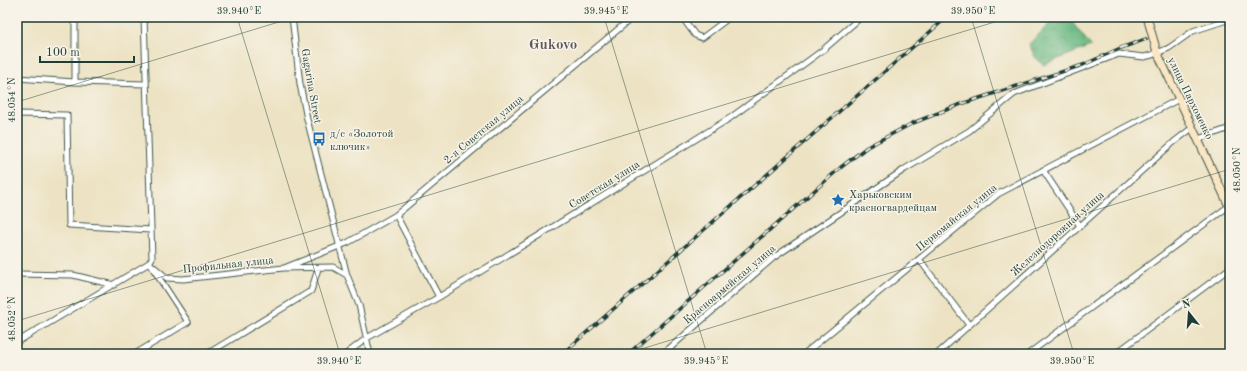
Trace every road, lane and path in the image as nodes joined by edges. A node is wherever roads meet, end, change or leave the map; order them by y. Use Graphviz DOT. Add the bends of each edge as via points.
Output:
graph roads {
  1 [pos="75,17"];
  2 [pos="144,17"];
  3 [pos="292,17"];
  4 [pos="633,17"];
  5 [pos="682,17"];
  6 [pos="730,17"];
  7 [pos="861,17"];
  8 [pos="1147,17"];
  9 [pos="1230,18"];
  10 [pos="1157,52"];
  11 [pos="17,78"];
  12 [pos="75,82"];
  13 [pos="144,84"];
  14 [pos="1179,98"];
  15 [pos="17,114"];
  16 [pos="1192,128"];
  17 [pos="1230,128"];
  18 [pos="1198,139"];
  19 [pos="1043,170"];
  20 [pos="1230,207"];
  21 [pos="396,215"];
  22 [pos="1080,226"];
  23 [pos="150,230"];
  24 [pos="340,246"];
  25 [pos="919,259"];
  26 [pos="149,263"];
  27 [pos="284,268"];
  28 [pos="1230,268"];
  29 [pos="318,269"];
  30 [pos="17,274"];
  31 [pos="347,275"];
  32 [pos="114,285"];
  33 [pos="439,297"];
  34 [pos="969,325"];
  35 [pos="367,338"];
  36 [pos="17,342"];
  37 [pos="135,354"];
  38 [pos="207,354"];
  39 [pos="346,354"];
  40 [pos="370,354"];
  41 [pos="663,354"];
  42 [pos="804,354"];
  43 [pos="937,354"];
  44 [pos="1028,354"];
  45 [pos="1115,354"];
  1 -- 12 [label="street"];
  2 -- 13 [label="street"];
  3 -- 24 [label="street, Gagarina Street" via="307,119"];
  4 -- 21 [label="street, 2-я Советская улица"];
  5 -- 6 [label="street" via="695,35 702,38"];
  7 -- 33 [label="street, Советская улица" via="823,50 730,118"];
  8 -- 10 [label="street, улица Пархоменко"];
  9 -- 10 [label="street, Красноармейская улица" via="1193,31 1169,48"];
  10 -- 14 [label="street, улица Пархоменко"];
  10 -- 41 [label="street, Красноармейская улица" via="1144,57 1119,54 1014,94 970,131 905,169 773,258"];
  11 -- 12 [label="street"];
  12 -- 13 [label="street"];
  13 -- 23 [label="street"];
  14 -- 16 [label="street, улица Пархоменко"];
  14 -- 19 [label="street, Первомайская улица"];
  15 -- 23 [label="street" via="67,115 69,225"];
  16 -- 18 [label="street, улица Пархоменко"];
  16 -- 22 [label="street, Железнодорожная улица"];
  17 -- 18 [label="street"];
  18 -- 20 [label="street, улица Пархоменко"];
  19 -- 22 [label="street"];
  19 -- 25 [label="street, Первомайская улица" via="998,194"];
  20 -- 44 [label="street"];
  21 -- 24 [label="street, 2-я Советская улица"];
  21 -- 33 [label="street"];
  22 -- 34 [label="street, Железнодорожная улица"];
  23 -- 26 [label="street" via="152,258"];
  24 -- 27 [label="street, 2-я Советская улица"];
  24 -- 31 [label="street, Gagarina Street"];
  25 -- 34 [label="street"];
  25 -- 42 [label="street, Первомайская улица"];
  26 -- 27 [label="street, Профильная улица" via="167,278 183,279"];
  26 -- 32 [label="street"];
  26 -- 37 [label="street" via="188,322"];
  27 -- 29 [label="street, Профильная улица"];
  28 -- 45 [label="street"];
  29 -- 31 [label="street, Профильная улица" via="333,267"];
  29 -- 38 [label="street" via="311,291"];
  30 -- 32 [label="street" via="73,275"];
  31 -- 35 [label="street, Gagarina Street" via="359,305"];
  32 -- 36 [label="street"];
  33 -- 35 [label="street, Советская улица"];
  34 -- 43 [label="street, Железнодорожная улица"];
  35 -- 39 [label="street, Советская улица"];
  35 -- 40 [label="street, Gagarina Street"];
}
